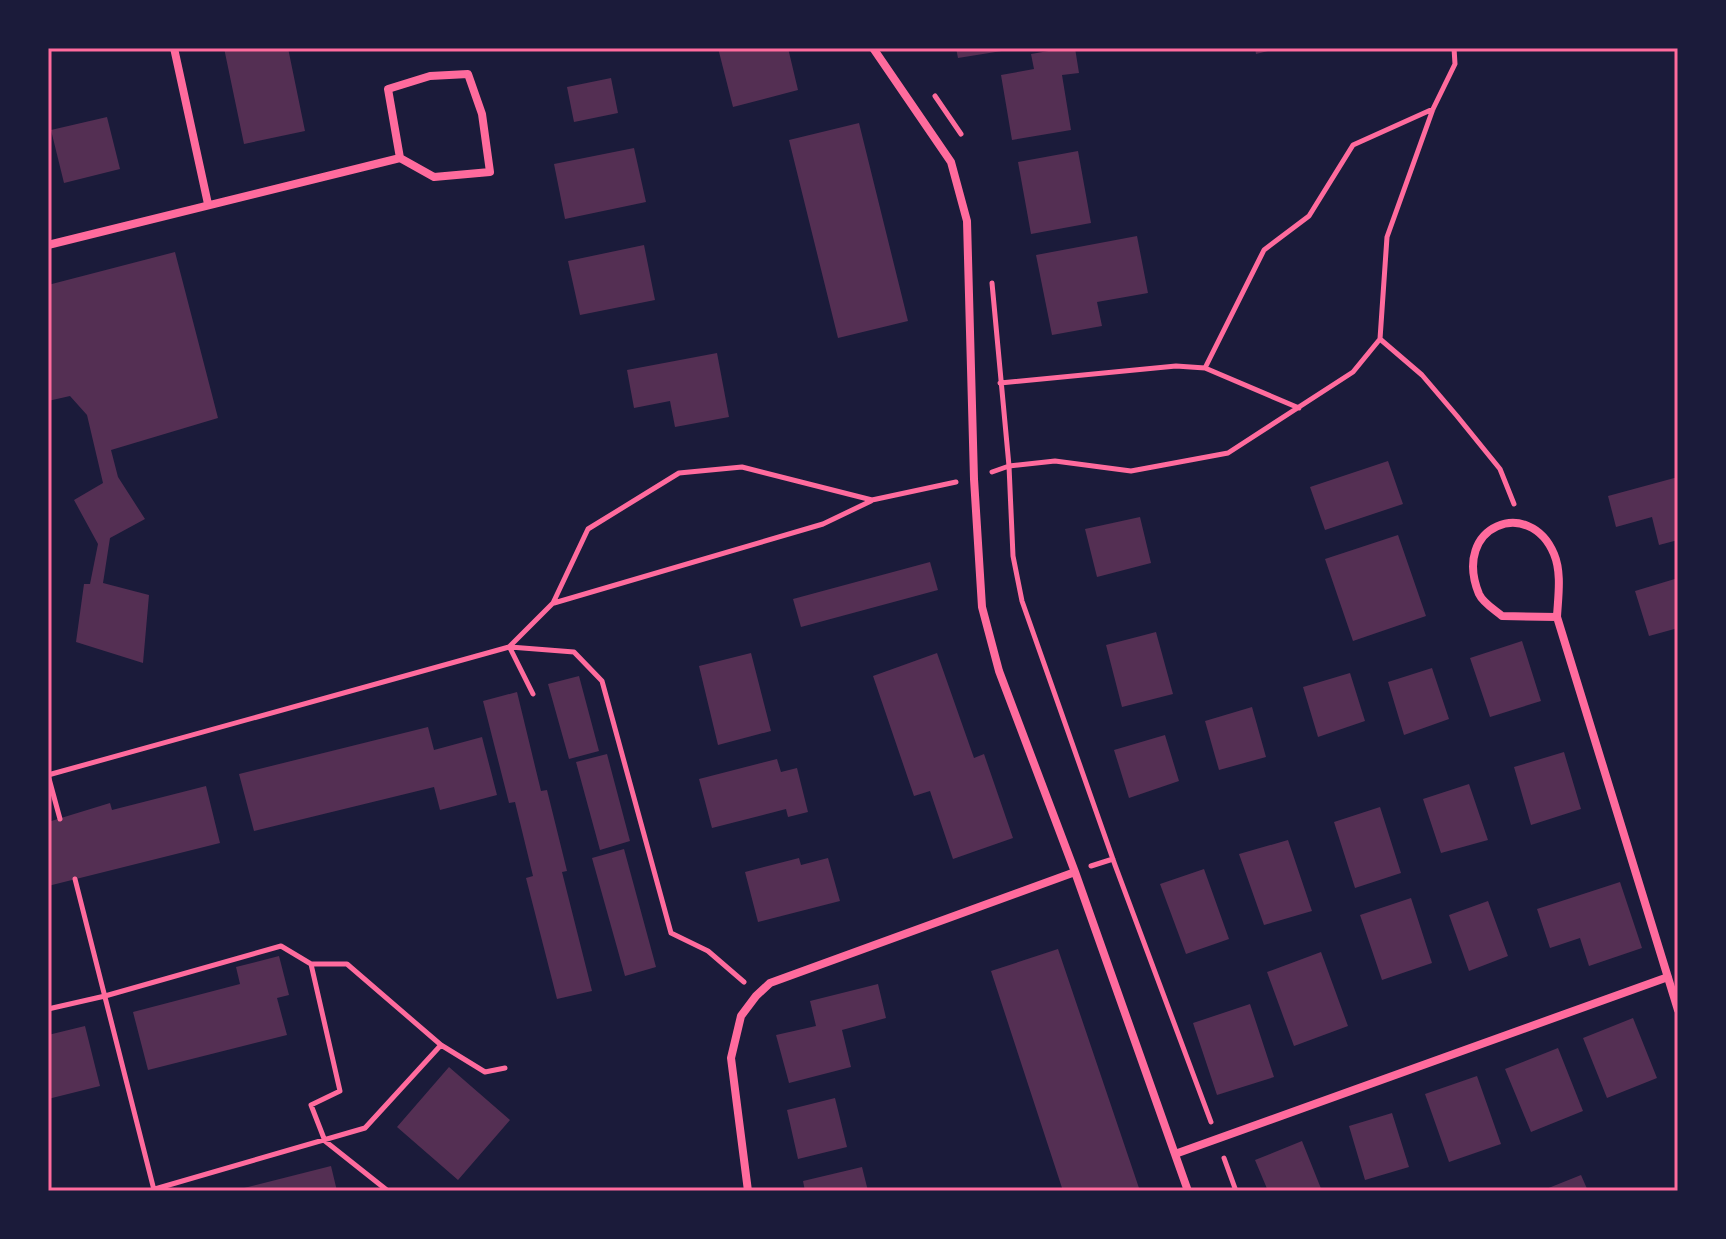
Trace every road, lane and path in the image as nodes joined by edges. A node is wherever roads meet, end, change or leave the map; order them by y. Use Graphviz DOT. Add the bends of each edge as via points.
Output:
graph roads {
  1 [pos="174,48"];
  2 [pos="873,48"];
  3 [pos="1454,48"];
  4 [pos="927,86"];
  5 [pos="1433,109"];
  6 [pos="967,144"];
  7 [pos="400,158"];
  8 [pos="208,204"];
  9 [pos="48,245"];
  10 [pos="992,273"];
  11 [pos="1380,339"];
  12 [pos="1205,368"];
  13 [pos="1002,383"];
  14 [pos="971,386"];
  15 [pos="1299,408"];
  16 [pos="1009,466"];
  17 [pos="974,479"];
  18 [pos="872,500"];
  19 [pos="1523,524"];
  20 [pos="553,603"];
  21 [pos="1557,617"];
  22 [pos="509,647"];
  23 [pos="533,694"];
  24 [pos="48,775"];
  25 [pos="60,819"];
  26 [pos="1075,872"];
  27 [pos="75,879"];
  28 [pos="311,964"];
  29 [pos="1668,977"];
  30 [pos="105,996"];
  31 [pos="756,996"];
  32 [pos="48,1009"];
  33 [pos="1678,1010"];
  34 [pos="441,1045"];
  35 [pos="505,1068"];
  36 [pos="1217,1139"];
  37 [pos="325,1141"];
  38 [pos="1175,1154"];
  39 [pos="152,1191"];
  40 [pos="388,1191"];
  41 [pos="748,1191"];
  42 [pos="1188,1191"];
  43 [pos="1236,1191"];
  1 -- 8 [label="street"];
  2 -- 14 [label="street" via="951,162 967,221"];
  3 -- 5 [label="path" via="1455,64"];
  4 -- 6 [label="path"];
  5 -- 11 [label="path" via="1387,237"];
  5 -- 12 [label="path" via="1353,145 1309,216 1264,250"];
  7 -- 7 [label="street" via="434,177 490,172 482,114 468,74 430,76 388,89"];
  7 -- 8 [label="street"];
  8 -- 9 [label="street"];
  10 -- 13 [label="path"];
  11 -- 15 [label="path" via="1353,372"];
  11 -- 19 [label="path" via="1422,375 1500,469"];
  12 -- 13 [label="path" via="1176,366"];
  12 -- 15 [label="path"];
  13 -- 14 [label="path"];
  13 -- 16 [label="path"];
  14 -- 17 [label="street"];
  15 -- 16 [label="path" via="1228,453 1131,471 1055,461"];
  16 -- 17 [label="path"];
  16 -- 36 [label="path" via="1013,556 1022,601"];
  17 -- 18 [label="path"];
  17 -- 26 [label="street" via="982,607 989,638"];
  18 -- 20 [label="path" via="823,524"];
  18 -- 20 [label="path" via="742,467 679,473 588,529"];
  19 -- 21 [label="street" via="1543,534 1555,557"];
  19 -- 21 [label="street" via="1498,525 1483,534 1472,558 1480,597 1502,616"];
  20 -- 22 [label="path"];
  21 -- 29 [label="street"];
  22 -- 23 [label="path"];
  22 -- 24 [label="path"];
  22 -- 31 [label="path" via="574,652 602,681 671,933 708,951"];
  24 -- 25 [label="path"];
  26 -- 31 [label="street" via="770,983"];
  26 -- 38 [label="street"];
  27 -- 30 [label="path"];
  28 -- 30 [label="path" via="281,946"];
  28 -- 34 [label="path" via="347,964"];
  28 -- 37 [label="path" via="340,1091 311,1105"];
  29 -- 33 [label="street"];
  29 -- 36 [label="street"];
  30 -- 32 [label="path"];
  30 -- 39 [label="path"];
  31 -- 41 [label="street" via="741,1016 731,1058"];
  34 -- 35 [label="path" via="485,1072"];
  34 -- 37 [label="path" via="365,1128"];
  36 -- 38 [label="street"];
  36 -- 43 [label="path"];
  37 -- 39 [label="path"];
  37 -- 40 [label="path"];
  38 -- 42 [label="street"];
}
